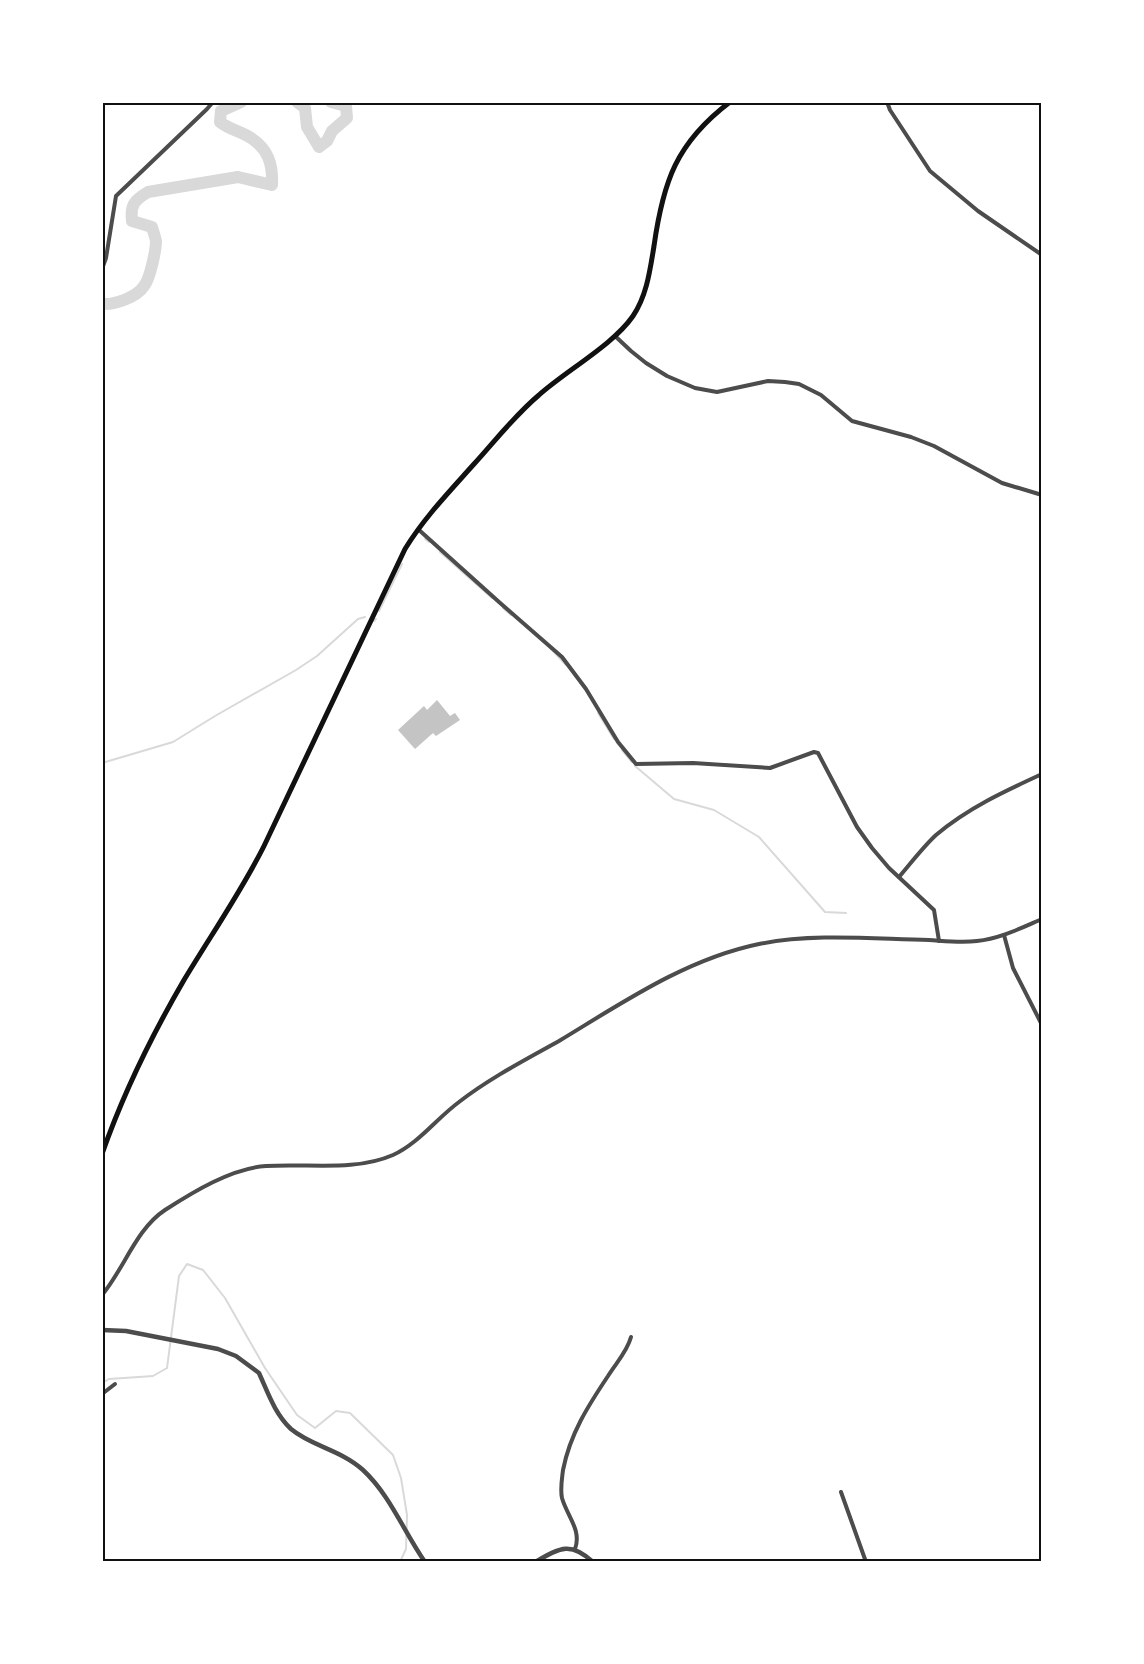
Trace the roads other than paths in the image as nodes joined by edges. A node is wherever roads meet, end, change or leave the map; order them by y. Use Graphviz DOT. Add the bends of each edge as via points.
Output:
graph roads {
  1 [pos="213,102"];
  2 [pos="730,102"];
  3 [pos="887,102"];
  4 [pos="1042,255"];
  5 [pos="102,269"];
  6 [pos="615,336"];
  7 [pos="1042,495"];
  8 [pos="418,529"];
  9 [pos="1042,774"];
  10 [pos="899,877"];
  11 [pos="1042,920"];
  12 [pos="1004,935"];
  13 [pos="939,940"];
  14 [pos="1042,1025"];
  15 [pos="102,1154"];
  16 [pos="102,1295"];
  17 [pos="102,1330"];
  18 [pos="631,1337"];
  19 [pos="115,1384"];
  20 [pos="102,1394"];
  21 [pos="841,1492"];
  22 [pos="575,1549"];
  23 [pos="425,1562"];
  24 [pos="535,1562"];
  25 [pos="593,1562"];
  26 [pos="866,1562"];
  1 -- 5 [label="street" via="116,196"];
  2 -- 6 [label="main road" via="696,133 674,166 659,210 646,289 633,315"];
  3 -- 4 [label="street" via="930,171 978,211"];
  6 -- 7 [label="street" via="658,371 695,388 717,392 768,381 799,384 821,395 852,421 911,437 1002,483"];
  6 -- 8 [label="main road" via="524,409"];
  8 -- 10 [label="street" via="562,657 636,764 770,768 818,753 857,827"];
  8 -- 15 [label="main road" via="396,566 250,873 143,1056"];
  9 -- 10 [label="street" via="955,820 935,836"];
  10 -- 13 [label="street" via="934,910"];
  11 -- 12 [label="street"];
  12 -- 13 [label="street" via="979,941"];
  12 -- 14 [label="street" via="1013,968"];
  13 -- 16 [label="street" via="819,938 769,942 696,964 494,1079 458,1102 392,1155 356,1164 247,1169 189,1195 151,1221"];
  17 -- 23 [label="street" via="126,1330 236,1356 259,1373 275,1410 293,1430 344,1456 365,1472"];
  18 -- 22 [label="street" via="583,1415 567,1455 562,1496 578,1536"];
  19 -- 20 [label="street"];
  21 -- 26 [label="street"];
  22 -- 24 [label="street" via="555,1551"];
  22 -- 25 [label="street"];
}
